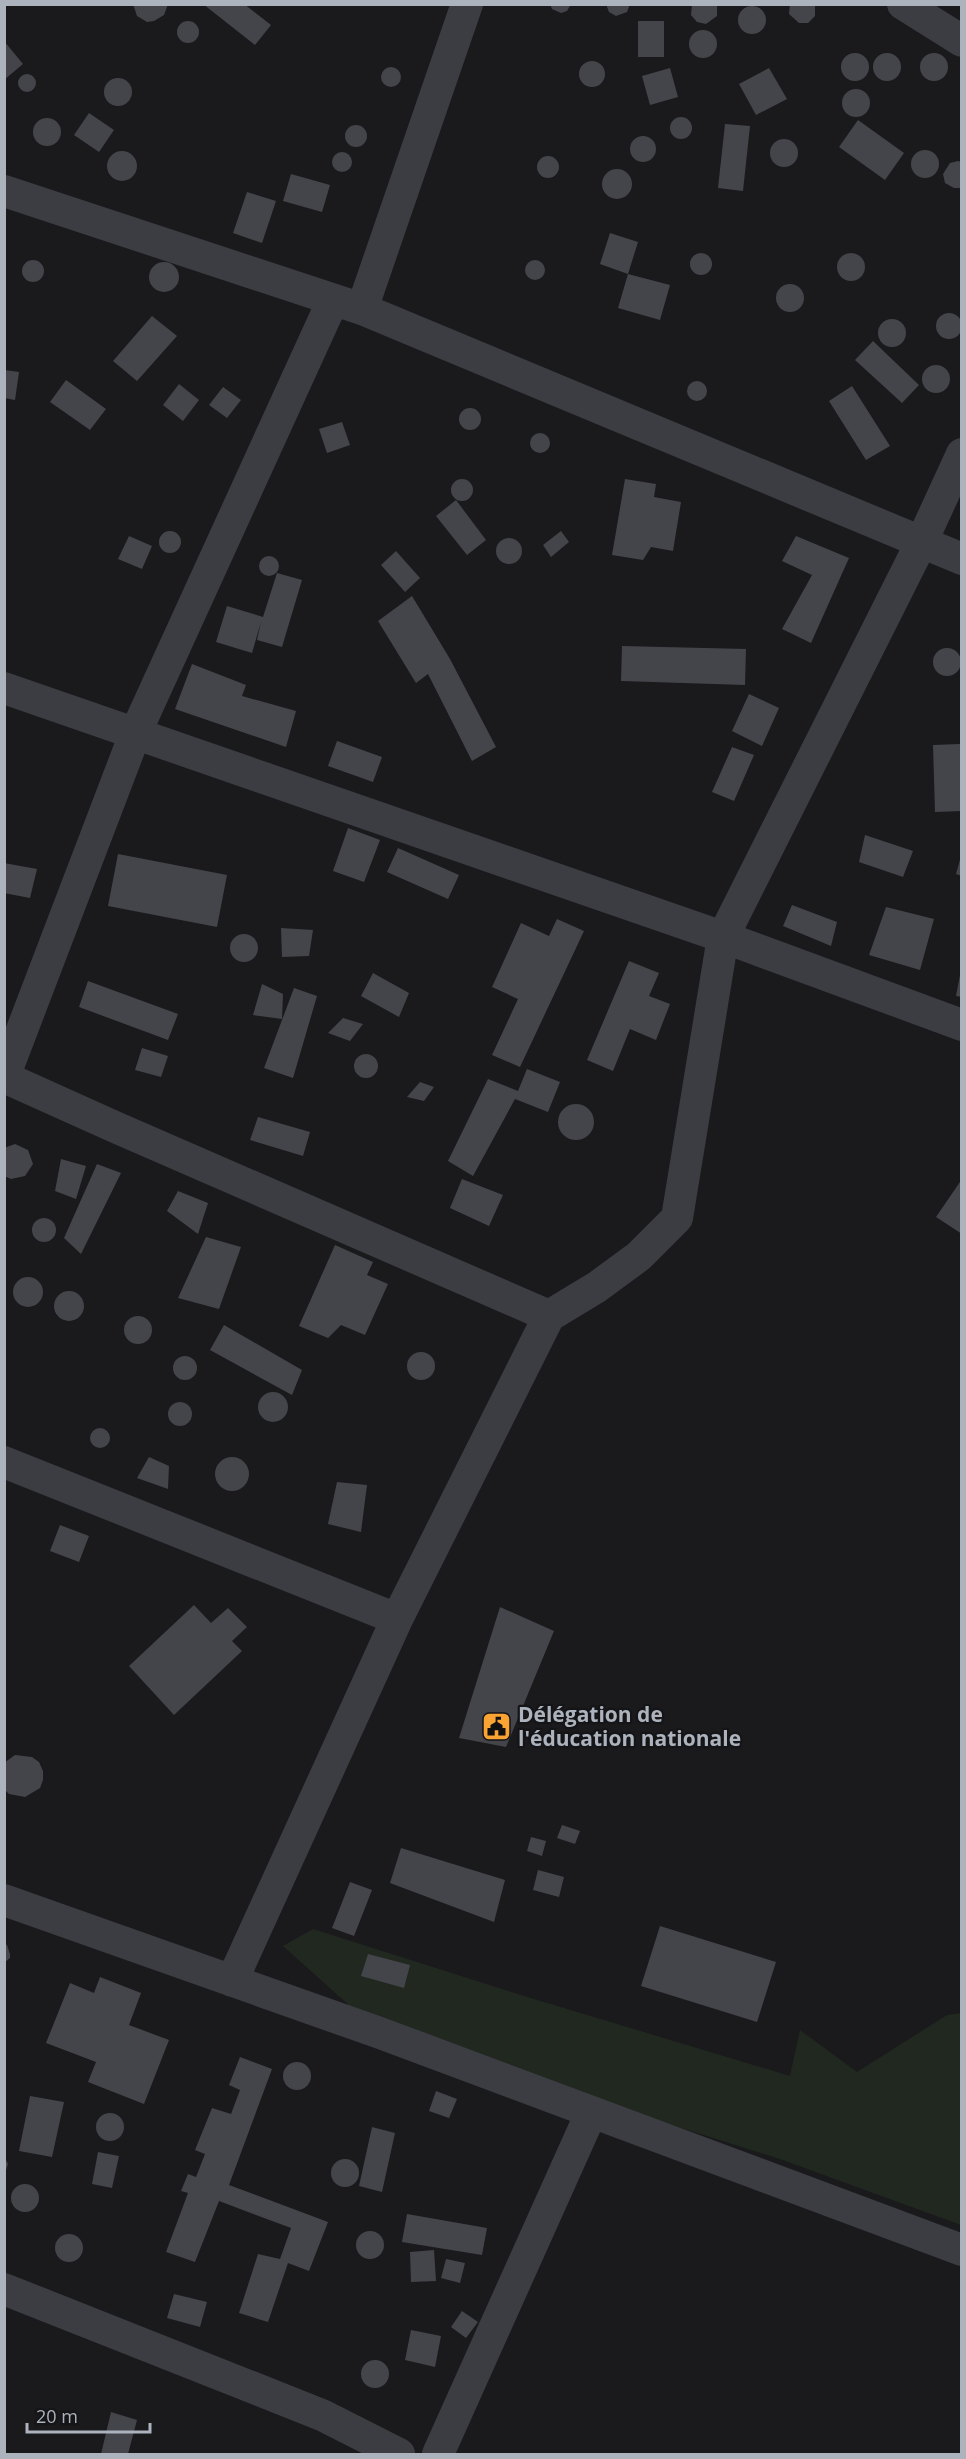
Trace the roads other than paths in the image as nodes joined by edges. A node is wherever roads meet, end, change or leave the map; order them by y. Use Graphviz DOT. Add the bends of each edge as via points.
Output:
graph roads {
  1 [pos="467,4"];
  2 [pos="903,4"];
  3 [pos="962,41"];
  4 [pos="4,191"];
  5 [pos="347,305"];
  6 [pos="962,454"];
  7 [pos="922,541"];
  8 [pos="962,559"];
  9 [pos="4,688"];
  10 [pos="135,734"];
  11 [pos="723,936"];
  12 [pos="962,1025"];
  13 [pos="549,1316"];
  14 [pos="4,1462"];
  15 [pos="397,1619"];
  16 [pos="4,1900"];
  17 [pos="232,1981"];
  18 [pos="591,2113"];
  19 [pos="962,2250"];
  20 [pos="4,2289"];
  21 [pos="399,2454"];
  22 [pos="438,2454"];
  1 -- 5 [label="street"];
  2 -- 3 [label="street"];
  4 -- 5 [label="street"];
  5 -- 7 [label="street"];
  5 -- 10 [label="street"];
  6 -- 7 [label="street"];
  7 -- 8 [label="street"];
  7 -- 11 [label="street"];
  9 -- 10 [label="street"];
  10 -- 11 [label="street"];
  10 -- 13 [label="street" via="4,1077"];
  11 -- 12 [label="street"];
  11 -- 13 [label="street" via="677,1218 639,1256"];
  13 -- 15 [label="street"];
  14 -- 15 [label="street"];
  15 -- 17 [label="street"];
  16 -- 17 [label="street"];
  17 -- 18 [label="street"];
  18 -- 19 [label="street"];
  18 -- 22 [label="street"];
  20 -- 21 [label="street" via="322,2415"];
}
